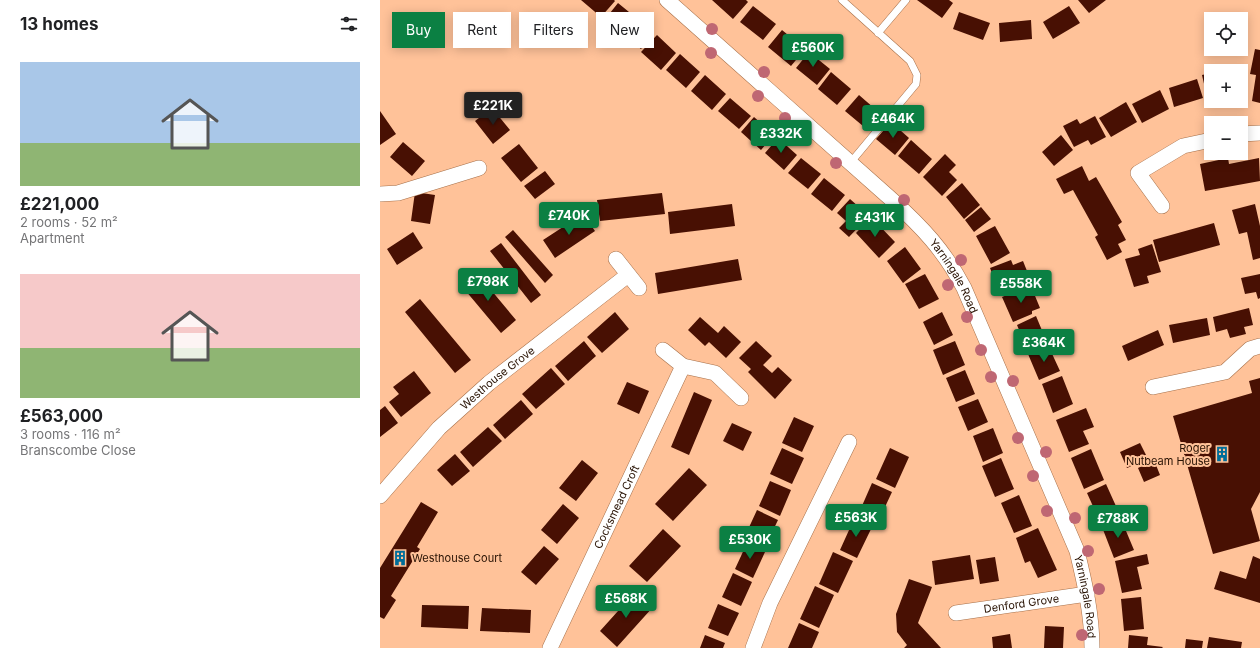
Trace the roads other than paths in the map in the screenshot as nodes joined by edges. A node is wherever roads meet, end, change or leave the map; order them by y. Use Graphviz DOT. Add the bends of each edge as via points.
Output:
graph roads {
  1 [pos="667,0"];
  2 [pos="842,0"];
  3 [pos="906,0"];
  4 [pos="878,33"];
  5 [pos="1260,133"];
  6 [pos="1248,134"];
  7 [pos="1204,142"];
  8 [pos="851,162"];
  9 [pos="479,168"];
  10 [pos="380,194"];
  11 [pos="1162,206"];
  12 [pos="616,259"];
  13 [pos="628,275"];
  14 [pos="639,288"];
  15 [pos="1260,346"];
  16 [pos="663,350"];
  17 [pos="682,366"];
  18 [pos="1153,387"];
  19 [pos="741,398"];
  20 [pos="850,442"];
  21 [pos="380,496"];
  22 [pos="1087,594"];
  23 [pos="956,613"];
  24 [pos="550,648"];
  25 [pos="754,648"];
  26 [pos="1092,648"];
  1 -- 8 [label="street, Yarningale Road"];
  2 -- 4 [label="lane"];
  3 -- 4 [label="lane"];
  4 -- 8 [label="lane" via="910,61 915,69 917,81"];
  5 -- 6 [label="street"];
  7 -- 11 [label="street" via="1183,146 1138,173"];
  8 -- 22 [label="street, Yarningale Road" via="924,228 951,263 1077,551"];
  9 -- 10 [label="street" via="398,193"];
  12 -- 13 [label="street"];
  13 -- 14 [label="street"];
  13 -- 21 [label="street, Westhouse Grove" via="489,383 439,428"];
  15 -- 18 [label="street" via="1250,349 1225,372"];
  16 -- 17 [label="street"];
  17 -- 19 [label="street" via="715,373"];
  17 -- 24 [label="street, Cocksmead Croft"];
  20 -- 25 [label="street" via="770,603"];
  22 -- 23 [label="street, Denford Grove"];
  22 -- 26 [label="street, Yarningale Road"];
}
